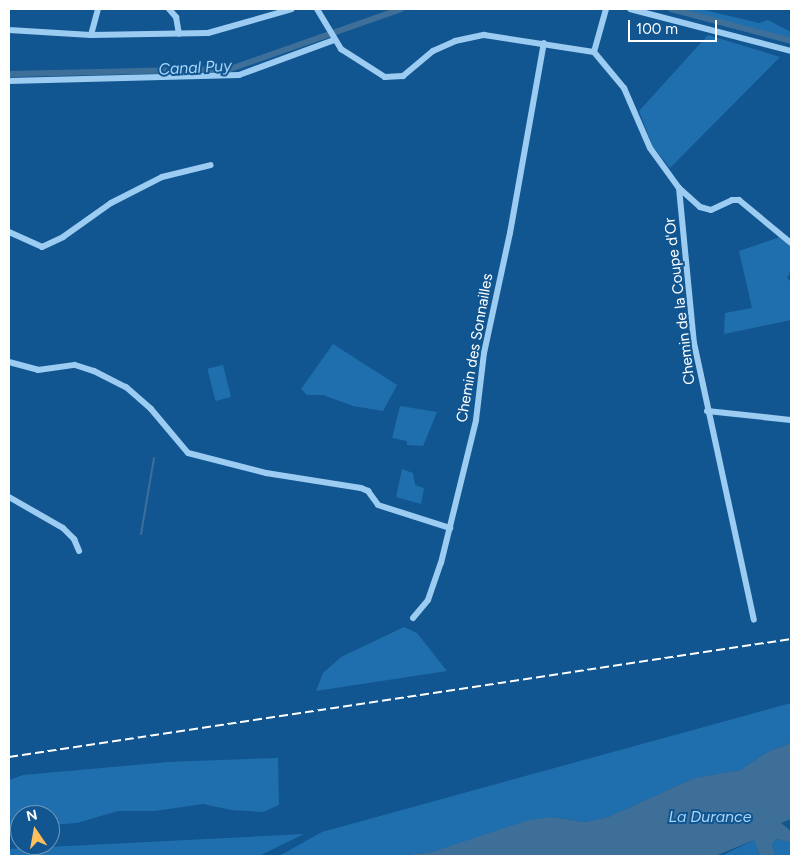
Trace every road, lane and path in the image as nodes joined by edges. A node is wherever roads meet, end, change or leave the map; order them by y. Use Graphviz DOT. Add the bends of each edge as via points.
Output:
graph roads {
  1 [pos="98,9"];
  2 [pos="169,9"];
  3 [pos="292,9"];
  4 [pos="317,9"];
  5 [pos="606,9"];
  6 [pos="630,9"];
  7 [pos="9,30"];
  8 [pos="179,34"];
  9 [pos="91,35"];
  10 [pos="331,36"];
  11 [pos="544,44"];
  12 [pos="791,51"];
  13 [pos="594,52"];
  14 [pos="9,80"];
  15 [pos="212,165"];
  16 [pos="679,188"];
  17 [pos="9,232"];
  18 [pos="791,243"];
  19 [pos="9,362"];
  20 [pos="707,411"];
  21 [pos="791,420"];
  22 [pos="9,497"];
  23 [pos="450,528"];
  24 [pos="79,551"];
  25 [pos="412,618"];
  26 [pos="754,620"];
  1 -- 9 [label="street"];
  2 -- 8 [label="street" via="176,17"];
  3 -- 8 [label="street" via="208,33"];
  4 -- 10 [label="street"];
  5 -- 13 [label="street"];
  6 -- 12 [label="street"];
  7 -- 9 [label="street"];
  8 -- 9 [label="street"];
  10 -- 11 [label="street" via="362,64 392,78 403,76 433,50 455,41 484,35"];
  10 -- 14 [label="street" via="239,75"];
  11 -- 13 [label="street"];
  11 -- 23 [label="street, Chemin des Sonnailles" via="510,233 484,353 476,420"];
  13 -- 16 [label="street, Chemin de la Coupe d'Or" via="624,88 650,148"];
  15 -- 17 [label="street" via="162,177 111,203 63,237 42,247"];
  16 -- 18 [label="street, Chemin de la Coupe d'Or" via="700,207 711,210 739,200"];
  16 -- 20 [label="street, Chemin de la Coupe d'Or" via="694,343"];
  19 -- 23 [label="street" via="38,370 75,365 126,387 151,408 188,453 266,473 361,488 368,491 378,505"];
  20 -- 21 [label="street"];
  20 -- 26 [label="street, Chemin de la Coupe d'Or"];
  22 -- 24 [label="street" via="63,528 74,539"];
  23 -- 25 [label="street, Chemin des Sonnailles" via="432,593"];
}
